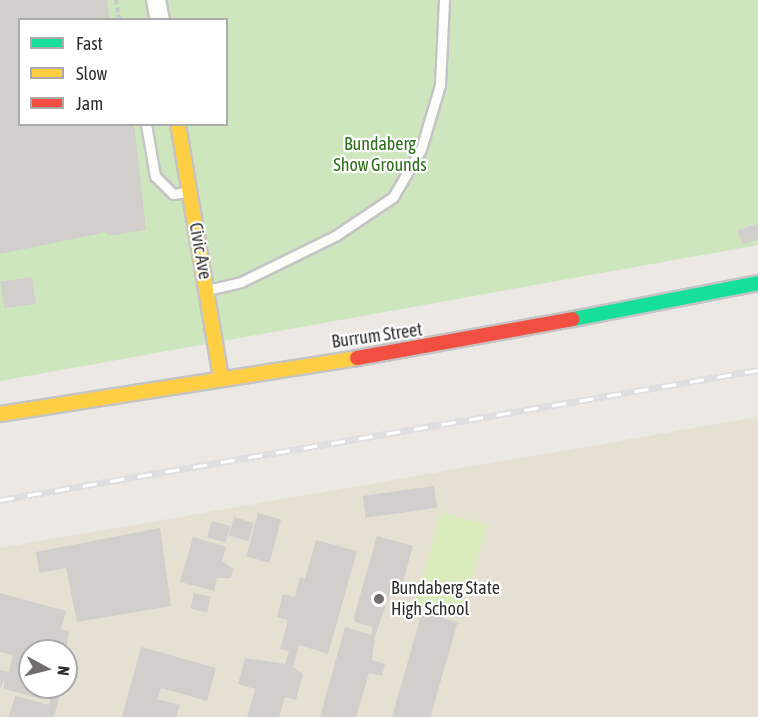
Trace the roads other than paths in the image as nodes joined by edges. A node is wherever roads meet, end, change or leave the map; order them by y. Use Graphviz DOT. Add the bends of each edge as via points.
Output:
graph roads {
  1 [pos="156,0"];
  2 [pos="444,0"];
  3 [pos="158,18"];
  4 [pos="146,126"];
  5 [pos="178,126"];
  6 [pos="189,192"];
  7 [pos="758,283"];
  8 [pos="207,290"];
  9 [pos="221,377"];
  10 [pos="0,414"];
  1 -- 3 [label="street"];
  2 -- 8 [label="lane" via="440,85 421,149 393,197 335,236 241,282"];
  4 -- 6 [label="lane" via="160,184 173,194"];
  5 -- 6 [label="street, Civic Ave"];
  6 -- 8 [label="street, Civic Ave"];
  7 -- 9 [label="street, Burrum Street" via="444,344"];
  8 -- 9 [label="street, Civic Ave"];
  9 -- 10 [label="street, Burrum Street"];
}
